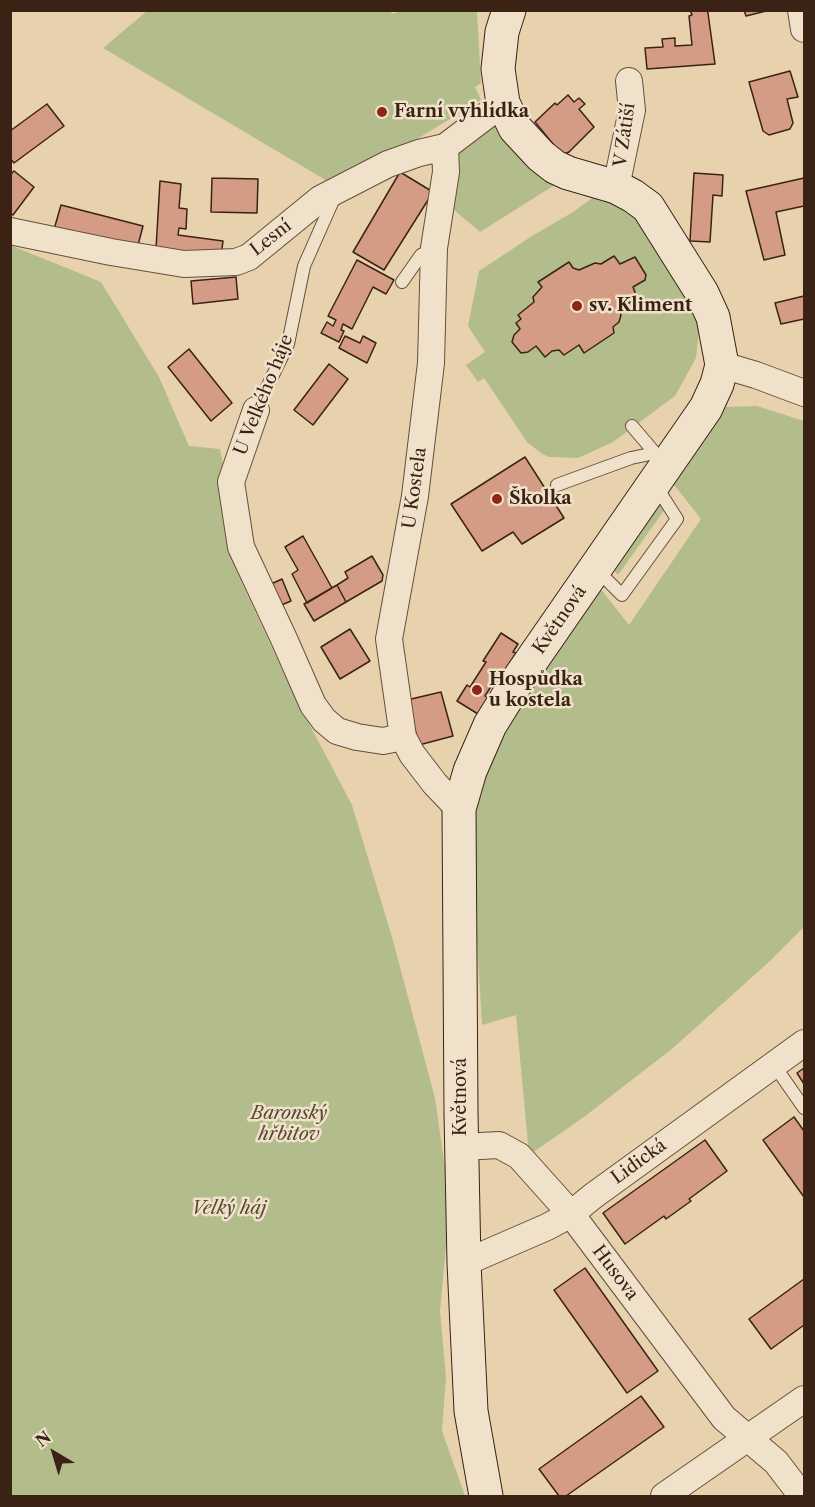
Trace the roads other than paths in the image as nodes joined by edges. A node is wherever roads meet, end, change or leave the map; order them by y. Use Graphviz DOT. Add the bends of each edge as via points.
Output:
graph roads {
  1 [pos="509,10"];
  2 [pos="801,10"];
  3 [pos="804,29"];
  4 [pos="629,81"];
  5 [pos="503,103"];
  6 [pos="445,147"];
  7 [pos="616,188"];
  8 [pos="338,189"];
  9 [pos="10,231"];
  10 [pos="434,248"];
  11 [pos="402,282"];
  12 [pos="722,365"];
  13 [pos="804,393"];
  14 [pos="256,410"];
  15 [pos="632,426"];
  16 [pos="660,466"];
  17 [pos="557,485"];
  18 [pos="403,737"];
  19 [pos="459,809"];
  20 [pos="804,1043"];
  21 [pos="774,1065"];
  22 [pos="804,1108"];
  23 [pos="462,1147"];
  24 [pos="571,1214"];
  25 [pos="464,1263"];
  26 [pos="804,1399"];
  27 [pos="748,1437"];
  28 [pos="486,1497"];
  29 [pos="664,1497"];
  30 [pos="802,1497"];
  1 -- 5 [label="street, Květnová" via="501,32 498,69"];
  2 -- 3 [label="street"];
  4 -- 7 [label="street, V Zátiší" via="632,110"];
  5 -- 6 [label="street, Lesní"];
  5 -- 7 [label="street, Květnová" via="515,128 555,167"];
  6 -- 8 [label="street, Lesní" via="388,164"];
  6 -- 10 [label="street, U Kostela" via="446,172"];
  7 -- 12 [label="street, Květnová" via="648,207 702,293 713,317"];
  8 -- 9 [label="street, Lesní" via="236,262 184,264"];
  8 -- 14 [label="lane, U Velkého háje" via="304,266 288,344"];
  10 -- 11 [label="lane" via="421,255"];
  10 -- 18 [label="street, U Kostela" via="431,363 415,496 389,639"];
  12 -- 13 [label="street"];
  12 -- 16 [label="street, Květnová" via="706,408"];
  14 -- 18 [label="street, U Velkého háje" via="231,482 241,547 313,705 324,720 337,731 357,737 383,741"];
  15 -- 16 [label="lane"];
  16 -- 17 [label="lane" via="631,458"];
  16 -- 19 [label="street, Květnová" via="596,569 490,725"];
  18 -- 19 [label="street, U Kostela" via="435,784"];
  19 -- 23 [label="street, Květnová"];
  20 -- 21 [label="street, Lidická"];
  21 -- 22 [label="lane"];
  21 -- 24 [label="street, Lidická"];
  23 -- 24 [label="street, Husova" via="499,1145 519,1156"];
  23 -- 25 [label="street, Květnová"];
  24 -- 25 [label="street, Lidická"];
  24 -- 27 [label="street, Husova" via="724,1418"];
  25 -- 28 [label="street, Květnová" via="471,1411"];
  26 -- 27 [label="street"];
  27 -- 29 [label="street"];
  27 -- 30 [label="street, Husova" via="776,1462"];
}
